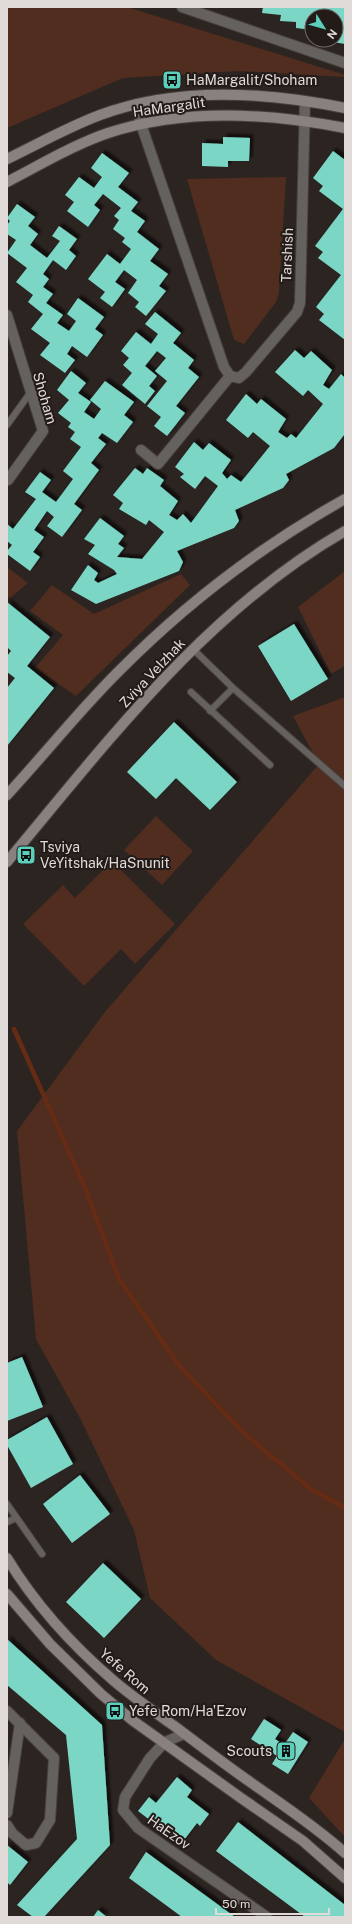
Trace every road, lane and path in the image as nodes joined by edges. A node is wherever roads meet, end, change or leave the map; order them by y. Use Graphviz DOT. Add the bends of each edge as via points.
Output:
graph roads {
  1 [pos="182,7"];
  2 [pos="345,63"];
  3 [pos="305,101"];
  4 [pos="136,104"];
  5 [pos="345,108"];
  6 [pos="305,120"];
  7 [pos="141,124"];
  8 [pos="345,128"];
  9 [pos="7,159"];
  10 [pos="7,182"];
  11 [pos="7,315"];
  12 [pos="230,376"];
  13 [pos="30,393"];
  14 [pos="7,424"];
  15 [pos="141,450"];
  16 [pos="8,480"];
  17 [pos="345,499"];
  18 [pos="345,531"];
  19 [pos="193,649"];
  20 [pos="233,688"];
  21 [pos="191,692"];
  22 [pos="210,711"];
  23 [pos="270,765"];
  24 [pos="345,786"];
  25 [pos="7,795"];
  26 [pos="7,862"];
  27 [pos="7,1504"];
  28 [pos="16,1518"];
  29 [pos="7,1522"];
  30 [pos="42,1554"];
  31 [pos="7,1558"];
  32 [pos="7,1594"];
  33 [pos="7,1711"];
  34 [pos="20,1723"];
  35 [pos="184,1734"];
  36 [pos="165,1742"];
  37 [pos="7,1813"];
  38 [pos="7,1825"];
  39 [pos="345,1853"];
  40 [pos="345,1878"];
  41 [pos="267,1917"];
  1 -- 2 [label="street"];
  3 -- 4 [label="street, HaMargalit" via="207,95"];
  3 -- 5 [label="street, HaMargalit"];
  3 -- 6 [label="street, Tarshish"];
  4 -- 7 [label="street"];
  4 -- 9 [label="street, HaMargalit" via="68,128"];
  6 -- 7 [label="street, HaMargalit" via="208,115"];
  6 -- 8 [label="street, HaMargalit"];
  6 -- 12 [label="street, Tarshish" via="300,303 297,312 246,372 239,378"];
  7 -- 10 [label="street, HaMargalit" via="107,133 76,146"];
  7 -- 12 [label="street" via="224,367"];
  11 -- 13 [label="street, Shoham"];
  12 -- 15 [label="street" via="158,464"];
  13 -- 14 [label="lane"];
  13 -- 16 [label="street, Shoham" via="43,431"];
  17 -- 25 [label="street, Zviya VeIzhak" via="252,556 186,609 118,673"];
  18 -- 19 [label="street, Zviya VeIzhak" via="287,569"];
  19 -- 20 [label="lane"];
  19 -- 26 [label="street, Zviya VeIzhak" via="105,744"];
  20 -- 22 [label="lane"];
  20 -- 24 [label="lane"];
  21 -- 22 [label="lane"];
  22 -- 23 [label="lane"];
  27 -- 28 [label="lane"];
  28 -- 29 [label="lane"];
  28 -- 30 [label="lane"];
  31 -- 35 [label="street, Yefe Rom" via="40,1605 88,1657 144,1705"];
  32 -- 36 [label="street" via="75,1670 122,1711"];
  33 -- 34 [label="street"];
  34 -- 37 [label="street"];
  34 -- 38 [label="street" via="54,1758 50,1820 36,1843 26,1845"];
  35 -- 36 [label="street, HaEzov"];
  35 -- 39 [label="street, Yefe Rom" via="314,1826"];
  36 -- 40 [label="street" via="303,1841"];
  36 -- 41 [label="street, HaEzov" via="150,1758 125,1797 123,1810 138,1828"];
}
